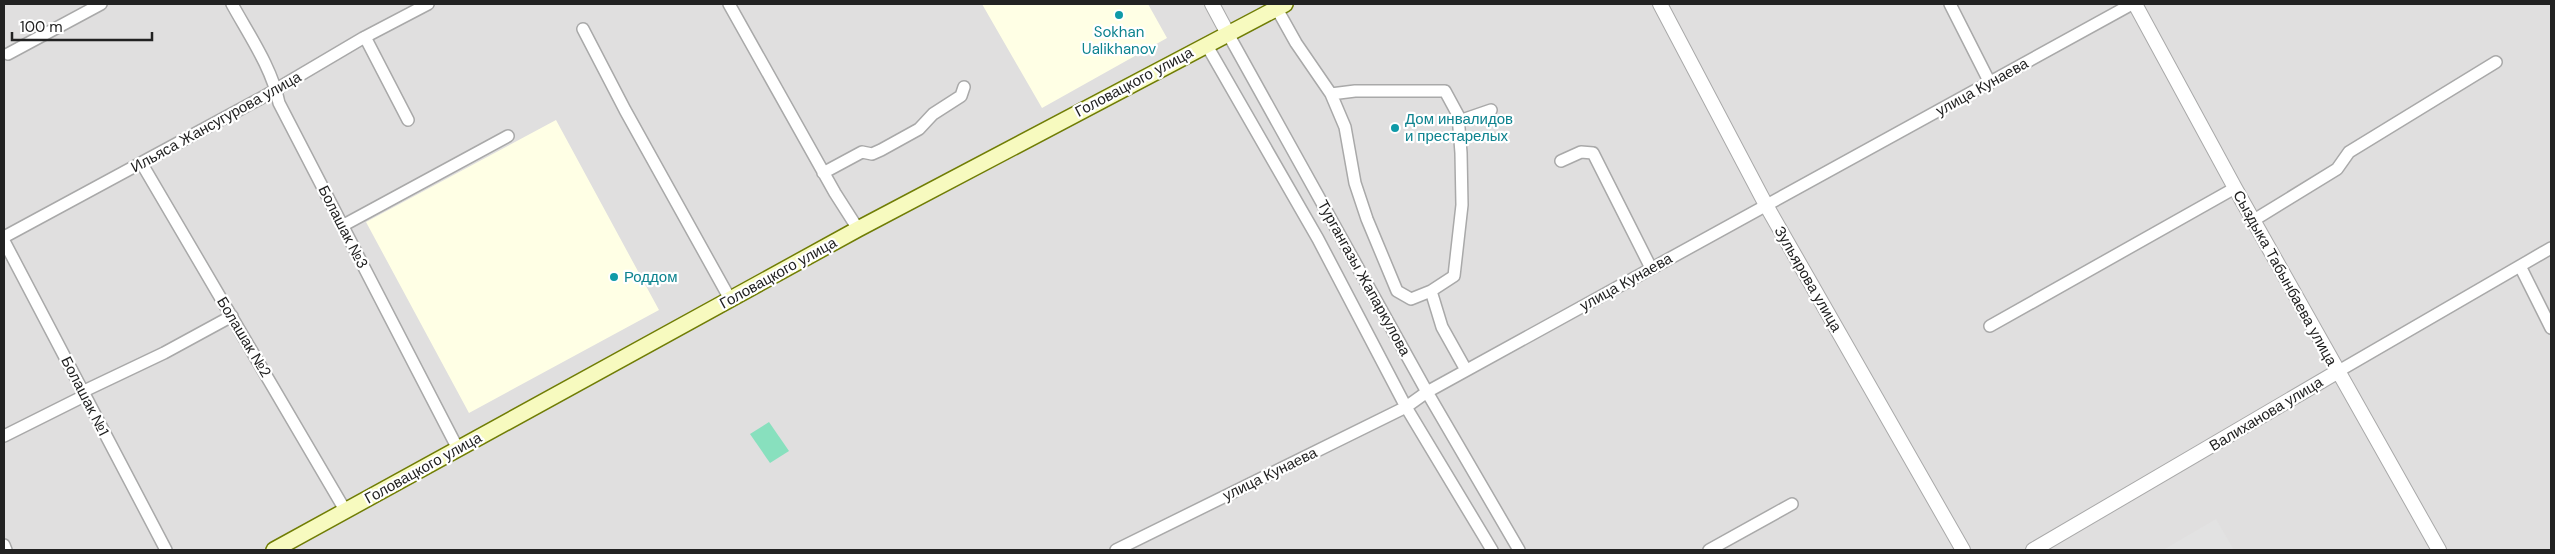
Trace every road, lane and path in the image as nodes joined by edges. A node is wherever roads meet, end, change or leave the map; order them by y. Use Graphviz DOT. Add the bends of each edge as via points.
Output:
graph roads {
  1 [pos="101,4"];
  2 [pos="232,4"];
  3 [pos="428,4"];
  4 [pos="729,4"];
  5 [pos="1212,4"];
  6 [pos="1660,4"];
  7 [pos="1950,4"];
  8 [pos="2134,4"];
  9 [pos="1281,6"];
  10 [pos="584,29"];
  11 [pos="1227,32"];
  12 [pos="365,37"];
  13 [pos="1206,44"];
  14 [pos="8,54"];
  15 [pos="2496,62"];
  16 [pos="1990,83"];
  17 [pos="964,87"];
  18 [pos="276,88"];
  19 [pos="1331,94"];
  20 [pos="1490,110"];
  21 [pos="408,120"];
  22 [pos="1459,121"];
  23 [pos="508,136"];
  24 [pos="1561,161"];
  25 [pos="142,164"];
  26 [pos="823,173"];
  27 [pos="2235,188"];
  28 [pos="1766,205"];
  29 [pos="2254,220"];
  30 [pos="342,226"];
  31 [pos="858,230"];
  32 [pos="4,239"];
  33 [pos="2551,248"];
  34 [pos="2520,266"];
  35 [pos="1651,268"];
  36 [pos="1431,291"];
  37 [pos="730,299"];
  38 [pos="232,316"];
  39 [pos="1990,326"];
  40 [pos="2551,328"];
  41 [pos="1466,370"];
  42 [pos="2337,372"];
  43 [pos="1427,392"];
  44 [pos="83,394"];
  45 [pos="1406,407"];
  46 [pos="4,436"];
  47 [pos="458,449"];
  48 [pos="1792,504"];
  49 [pos="345,510"];
  50 [pos="4,545"];
  51 [pos="6,550"];
  52 [pos="166,550"];
  53 [pos="274,550"];
  54 [pos="1116,550"];
  55 [pos="1491,550"];
  56 [pos="1519,550"];
  57 [pos="1709,550"];
  58 [pos="1963,550"];
  59 [pos="2032,550"];
  60 [pos="2439,550"];
  1 -- 14 [label="street"];
  2 -- 18 [label="street, Болашак №3"];
  3 -- 12 [label="street, Ильяса Жансугурова улица"];
  4 -- 26 [label="street"];
  5 -- 11 [label="street, Тургангазы Жапаркулова"];
  6 -- 28 [label="street, Зульярова улица"];
  7 -- 16 [label="street"];
  8 -- 16 [label="street, улица Кунаева"];
  8 -- 27 [label="street, Сыздыка Табынбаева улица"];
  9 -- 11 [label="main road, Головацкого улица"];
  9 -- 19 [label="street" via="1296,43"];
  10 -- 37 [label="street" via="634,127"];
  11 -- 13 [label="main road, Головацкого улица"];
  11 -- 43 [label="street, Тургангазы Жапаркулова"];
  12 -- 18 [label="street, Ильяса Жансугурова улица"];
  12 -- 21 [label="street"];
  13 -- 31 [label="main road, Головацкого улица"];
  13 -- 45 [label="street, Тургангазы Жапаркулова" via="1318,239"];
  15 -- 29 [label="street" via="2348,152 2337,169"];
  16 -- 28 [label="street, улица Кунаева"];
  17 -- 26 [label="street" via="961,96 933,114 919,129 881,150 872,154 862,152"];
  18 -- 25 [label="street, Ильяса Жансугурова улица"];
  18 -- 30 [label="street, Болашак №3" via="279,103"];
  19 -- 22 [label="street" via="1445,91"];
  19 -- 36 [label="street" via="1345,127 1355,183 1390,278 1397,291 1411,299"];
  20 -- 22 [label="street"];
  22 -- 36 [label="street" via="1462,205 1454,276"];
  23 -- 30 [label="street"];
  24 -- 35 [label="street" via="1581,152 1593,153"];
  25 -- 32 [label="street, Ильяса Жансугурова улица"];
  25 -- 38 [label="street, Болашак №2"];
  26 -- 31 [label="street"];
  27 -- 29 [label="street, Сыздыка Табынбаева улица"];
  27 -- 39 [label="street"];
  28 -- 35 [label="street, улица Кунаева"];
  28 -- 58 [label="street, Зульярова улица"];
  29 -- 42 [label="street, Сыздыка Табынбаева улица"];
  30 -- 47 [label="street, Болашак №3"];
  31 -- 37 [label="main road, Головацкого улица"];
  32 -- 44 [label="street, Болашак №1"];
  33 -- 34 [label="street, Валиханова улица"];
  34 -- 40 [label="street"];
  34 -- 42 [label="street, Валиханова улица"];
  35 -- 41 [label="street, улица Кунаева"];
  36 -- 41 [label="street" via="1442,327"];
  37 -- 47 [label="main road, Головацкого улица"];
  38 -- 44 [label="street"];
  38 -- 49 [label="street, Болашак №2"];
  41 -- 43 [label="street, улица Кунаева"];
  42 -- 59 [label="street, Валиханова улица"];
  42 -- 60 [label="street, Сыздыка Табынбаева улица"];
  43 -- 45 [label="street, улица Кунаева"];
  43 -- 56 [label="street, Тургангазы Жапаркулова"];
  44 -- 46 [label="street"];
  44 -- 52 [label="street, Болашак №1"];
  45 -- 54 [label="street, улица Кунаева"];
  45 -- 55 [label="street, Тургангазы Жапаркулова"];
  47 -- 49 [label="main road, Головацкого улица"];
  48 -- 57 [label="street"];
  49 -- 53 [label="main road, Головацкого улица"];
  50 -- 51 [label="street"];
}
